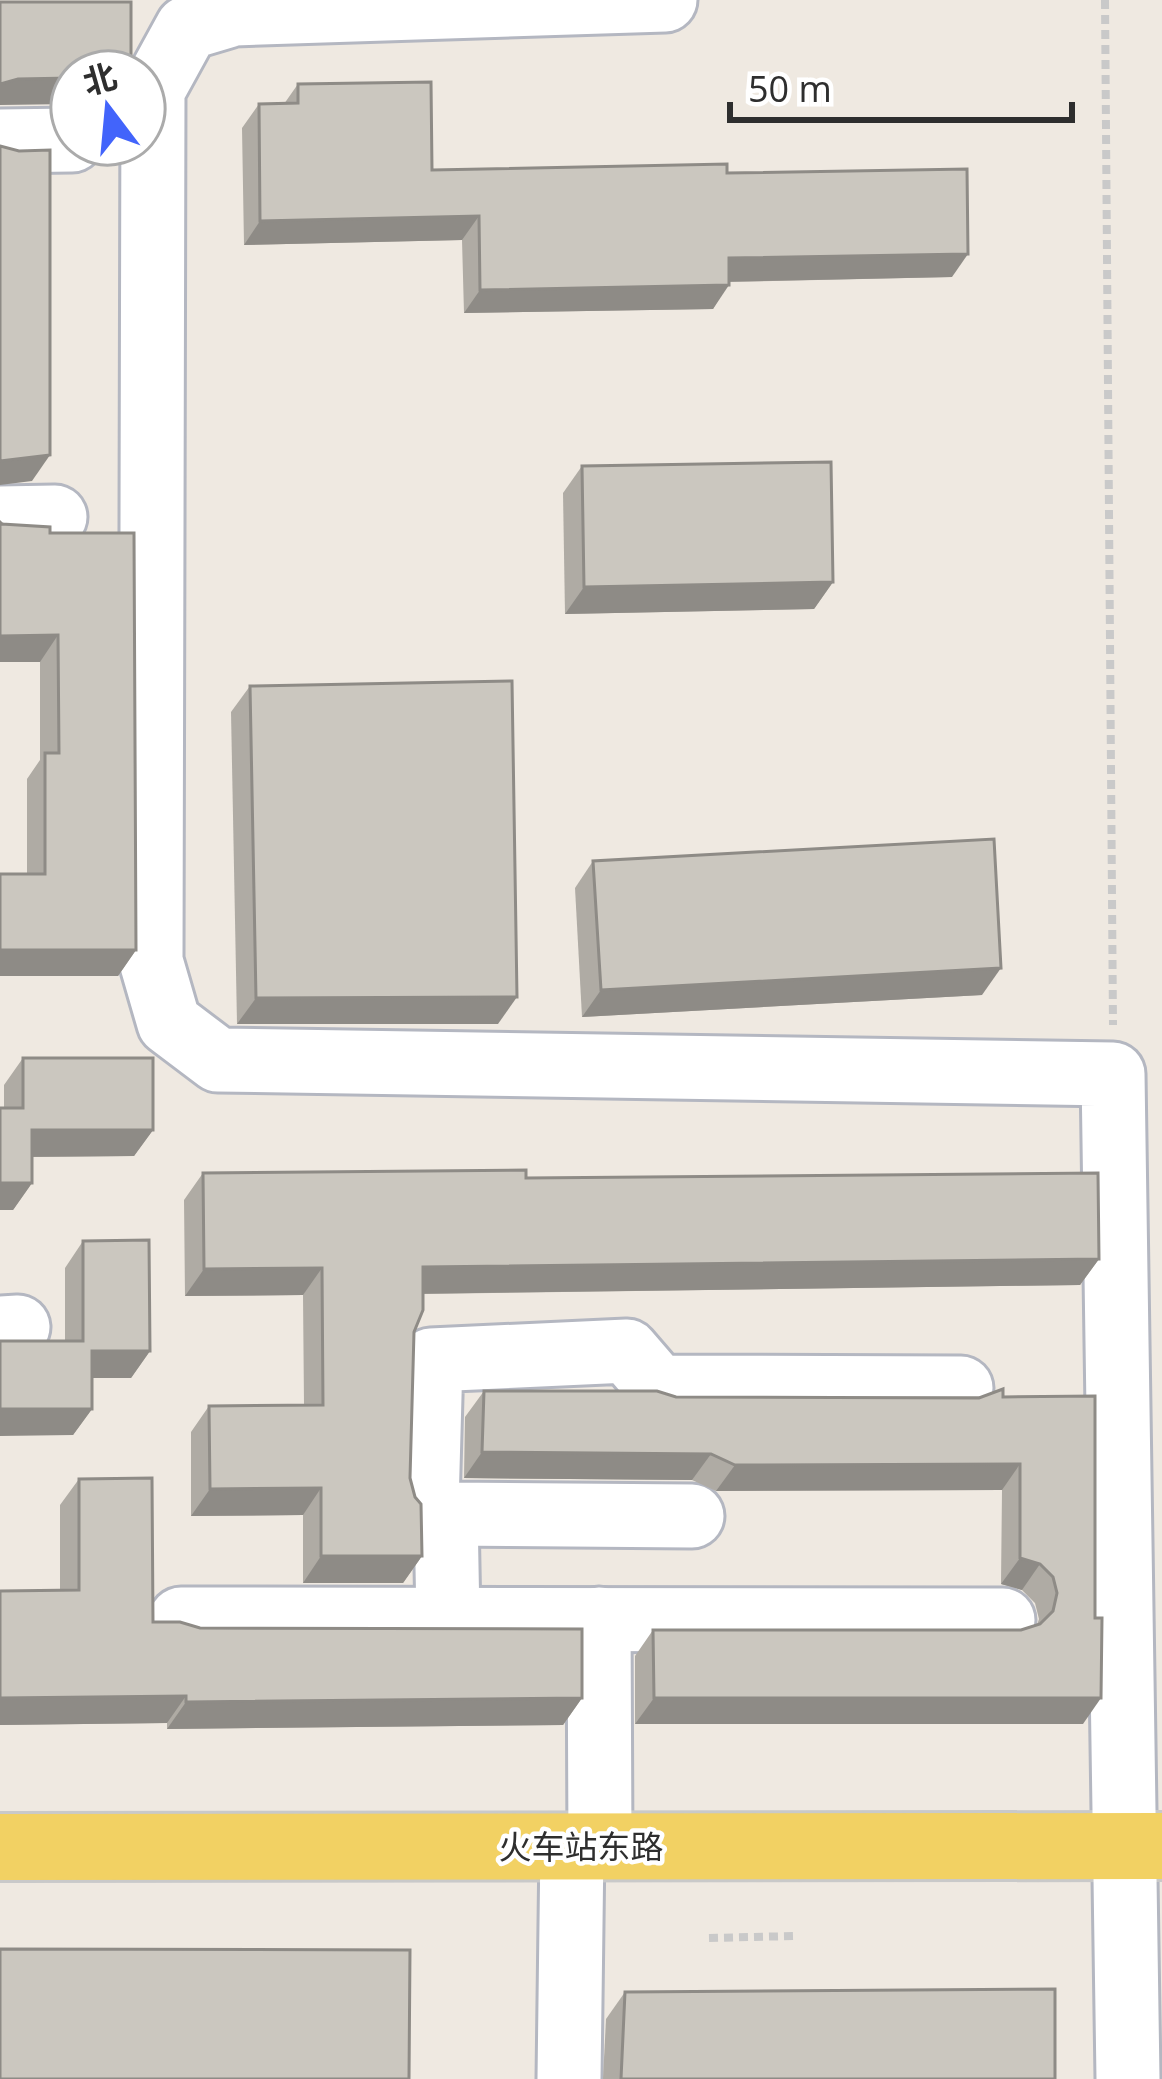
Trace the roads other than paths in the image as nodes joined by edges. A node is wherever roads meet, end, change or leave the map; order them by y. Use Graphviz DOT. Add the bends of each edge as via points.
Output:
graph roads {
  1 [pos="665,0"];
  2 [pos="48,140"];
  3 [pos="0,141"];
  4 [pos="961,1388"];
  5 [pos="446,1514"];
  6 [pos="692,1516"];
  7 [pos="181,1619"];
  8 [pos="448,1619"];
  9 [pos="599,1619"];
  10 [pos="1004,1620"];
  11 [pos="586,1846"];
  12 [pos="1144,1846"];
  13 [pos="0,1847"];
  14 [pos="568,2079"];
  15 [pos="1128,2079"];
  1 -- 12 [label="street" via="234,14 187,28 153,90 151,961 169,1024 218,1060 1113,1074"];
  2 -- 3 [label="street"];
  4 -- 5 [label="street" via="658,1387 627,1351 431,1360 427,1507"];
  5 -- 6 [label="street"];
  5 -- 8 [label="street"];
  7 -- 8 [label="street"];
  8 -- 9 [label="street"];
  9 -- 10 [label="street"];
  9 -- 11 [label="street"];
  11 -- 12 [label="main road, 火车站东路"];
  11 -- 13 [label="main road, 火车站东路"];
  11 -- 14 [label="street"];
  12 -- 15 [label="street"];
}
